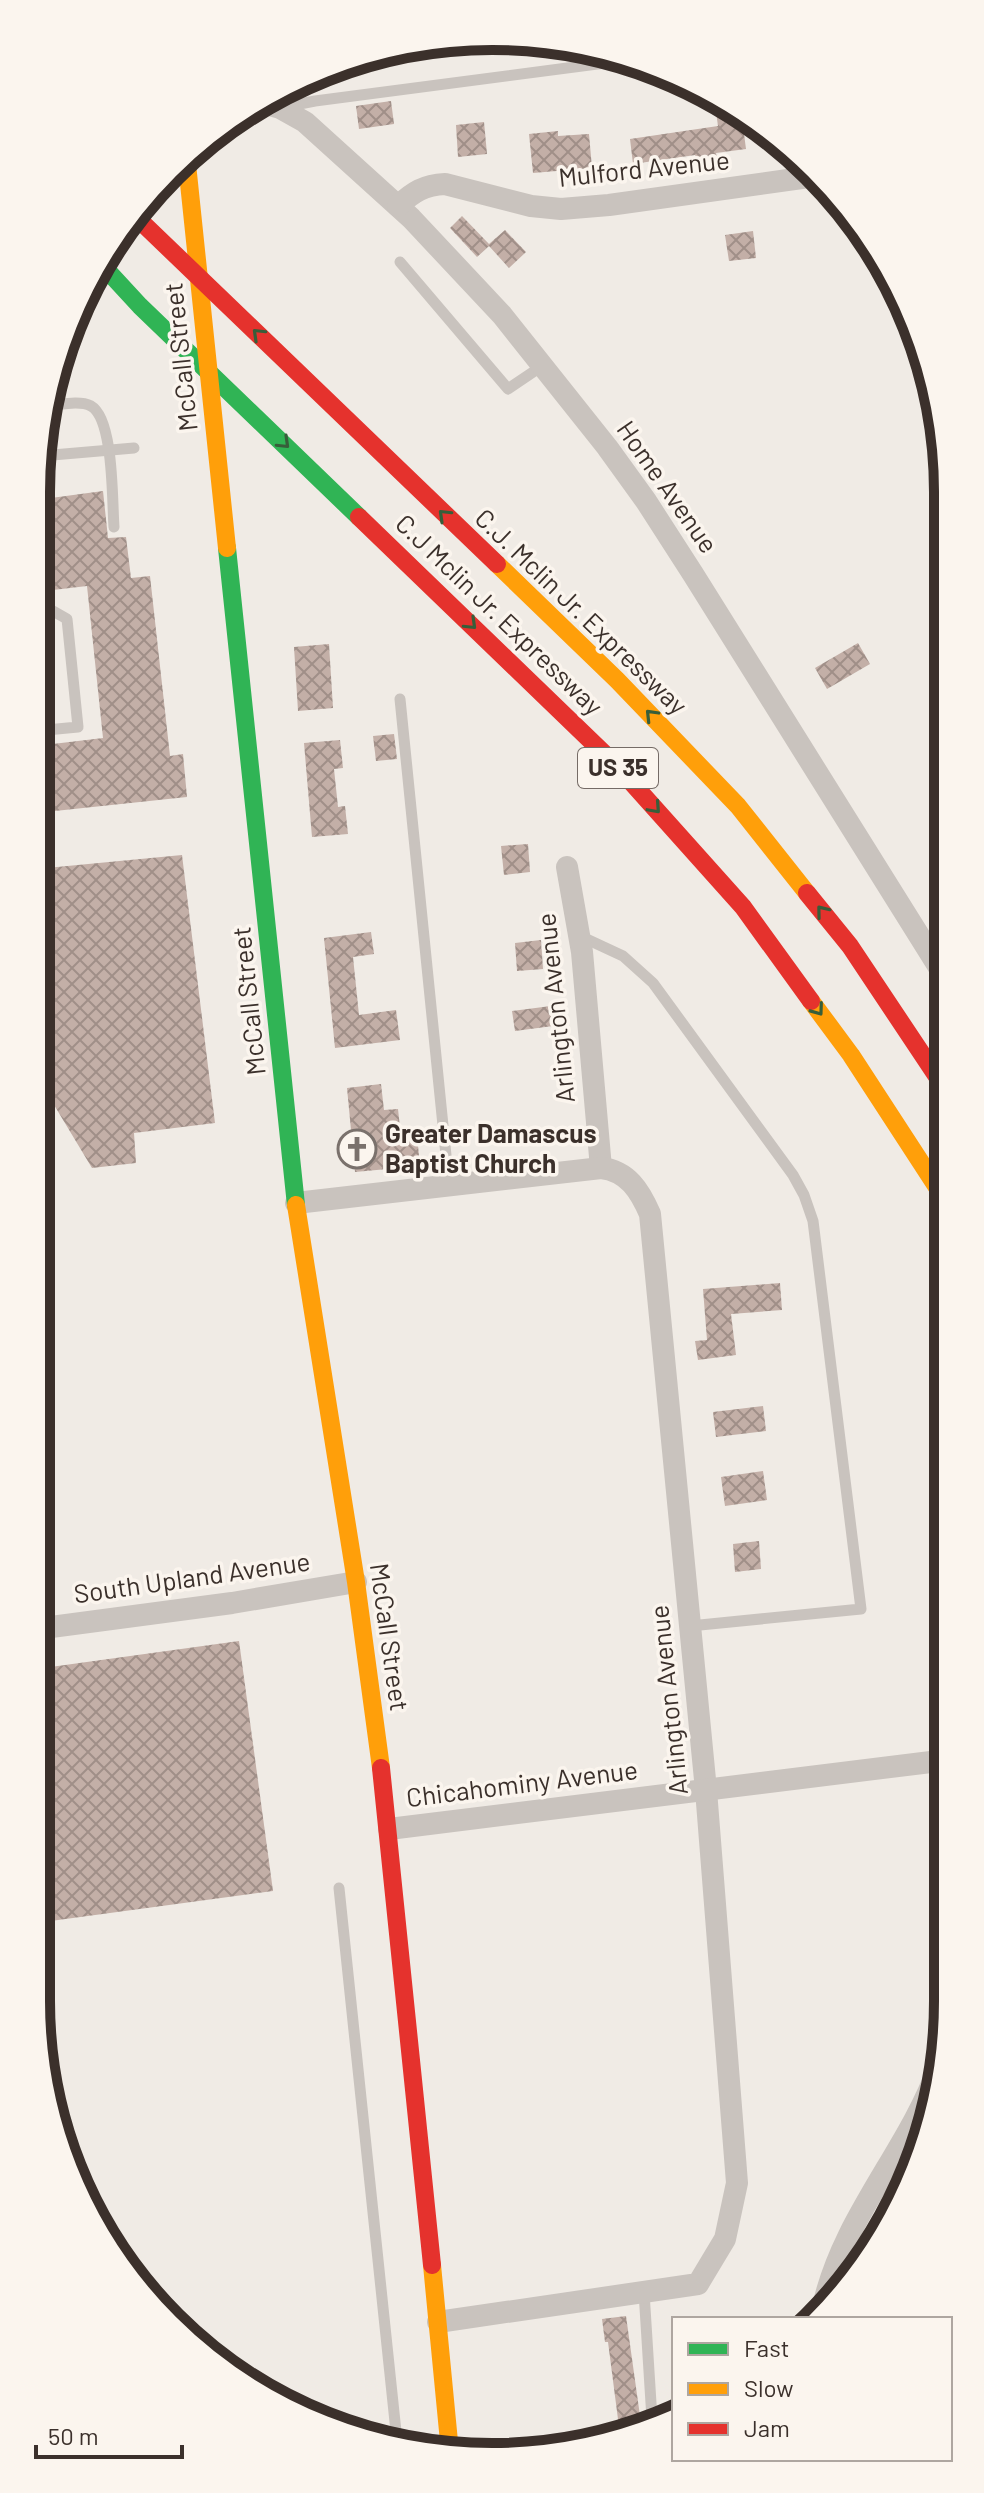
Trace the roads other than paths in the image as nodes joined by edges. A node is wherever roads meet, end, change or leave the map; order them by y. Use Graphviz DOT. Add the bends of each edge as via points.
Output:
graph roads {
  1 [pos="600,64"];
  2 [pos="281,104"];
  3 [pos="274,107"];
  4 [pos="188,171"];
  5 [pos="800,174"];
  6 [pos="398,206"];
  7 [pos="142,222"];
  8 [pos="400,262"];
  9 [pos="109,272"];
  10 [pos="542,366"];
  11 [pos="58,405"];
  12 [pos="134,448"];
  13 [pos="109,450"];
  14 [pos="52,455"];
  15 [pos="114,527"];
  16 [pos="50,611"];
  17 [pos="400,699"];
  18 [pos="50,730"];
  19 [pos="567,867"];
  20 [pos="579,936"];
  21 [pos="934,959"];
  22 [pos="934,1072"];
  23 [pos="601,1168"];
  24 [pos="934,1183"];
  25 [pos="449,1185"];
  26 [pos="296,1203"];
  27 [pos="356,1582"];
  28 [pos="690,1626"];
  29 [pos="50,1627"];
  30 [pos="934,1762"];
  31 [pos="706,1790"];
  32 [pos="389,1829"];
  33 [pos="339,1888"];
  34 [pos="917,2121"];
  35 [pos="830,2285"];
  36 [pos="644,2292"];
  37 [pos="438,2322"];
  38 [pos="652,2413"];
  39 [pos="396,2433"];
  40 [pos="449,2441"];
  1 -- 2 [label="lane"];
  3 -- 6 [label="street, Home Avenue" via="305,122"];
  4 -- 26 [label="main road, McCall Street"];
  5 -- 6 [label="street, Mulford Avenue" via="561,209 432,184"];
  6 -- 10 [label="street, Home Avenue" via="502,315"];
  22 -- 7 [label="main road, C.J. Mclin Jr. Expressway / US 35, one-way" via="850,946 738,806 617,680"];
  8 -- 10 [label="lane" via="508,389"];
  9 -- 24 [label="main road, C.J Mclin Jr. Expressway / US 35, one-way" via="616,765 732,895 851,1055"];
  10 -- 21 [label="street, Home Avenue" via="646,501"];
  11 -- 13 [label="lane" via="92,407 103,419"];
  12 -- 13 [label="lane"];
  13 -- 14 [label="lane"];
  13 -- 15 [label="lane"];
  16 -- 18 [label="lane" via="67,619 78,727"];
  17 -- 25 [label="lane"];
  19 -- 20 [label="street, Arlington Avenue"];
  20 -- 23 [label="street, Arlington Avenue"];
  20 -- 28 [label="lane" via="623,956 653,983 793,1175 813,1221 861,1609"];
  23 -- 25 [label="street"];
  23 -- 28 [label="street, Arlington Avenue" via="630,1180 650,1214"];
  25 -- 26 [label="street"];
  26 -- 27 [label="main road, McCall Street"];
  27 -- 29 [label="street, South Upland Avenue"];
  27 -- 32 [label="main road, McCall Street"];
  28 -- 31 [label="street, Arlington Avenue"];
  30 -- 31 [label="street, Chicahominy Avenue"];
  31 -- 32 [label="street, Chicahominy Avenue"];
  31 -- 36 [label="street, Arlington Avenue" via="737,2183 725,2239 698,2284"];
  32 -- 37 [label="main road, McCall Street"];
  33 -- 39 [label="lane"];
  34 -- 35 [label="street" via="840,2252"];
  36 -- 37 [label="street, Arlington Avenue"];
  36 -- 38 [label="lane"];
  37 -- 40 [label="main road, McCall Street"];
}
